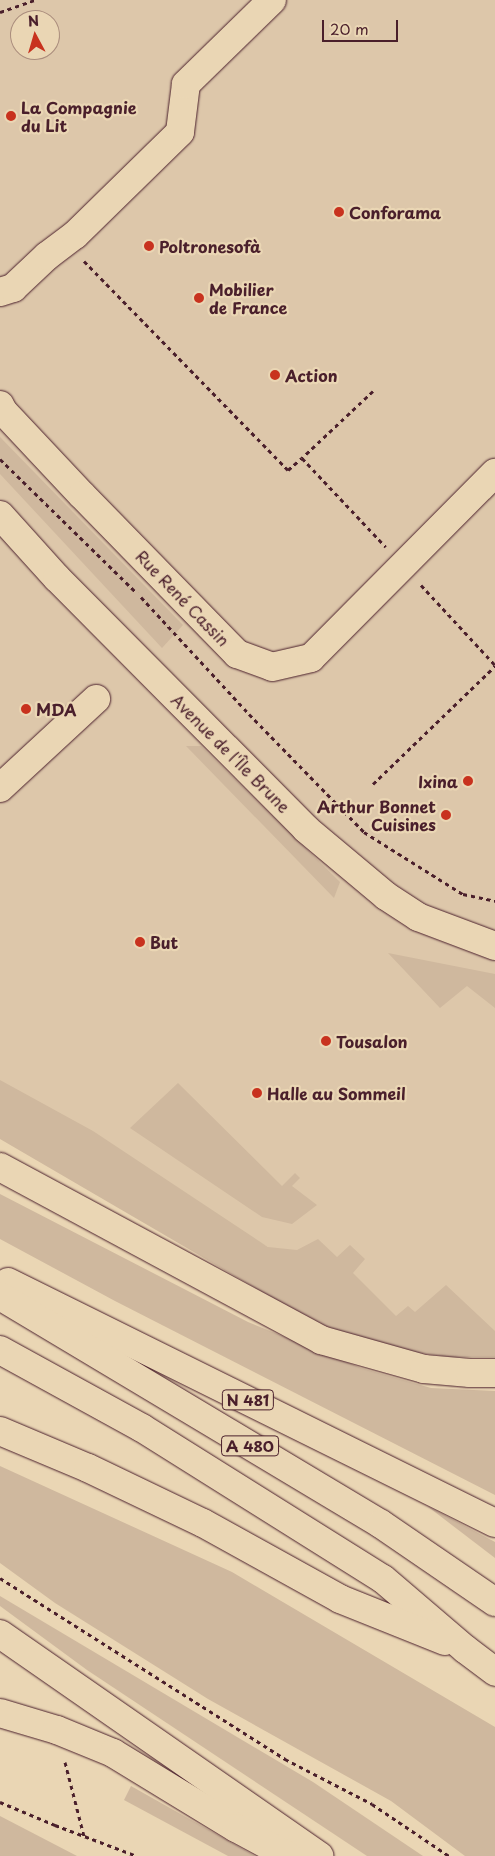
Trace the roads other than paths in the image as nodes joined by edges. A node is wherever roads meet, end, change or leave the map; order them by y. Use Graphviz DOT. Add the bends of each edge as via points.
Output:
graph roads {
  1 [pos="272,0"];
  2 [pos="0,292"];
  3 [pos="0,405"];
  4 [pos="495,473"];
  5 [pos="0,514"];
  6 [pos="96,699"];
  7 [pos="0,788"];
  8 [pos="495,946"];
  9 [pos="0,1167"];
  10 [pos="0,1278"];
  11 [pos="0,1296"];
  12 [pos="0,1350"];
  13 [pos="495,1373"];
  14 [pos="0,1431"];
  15 [pos="495,1523"];
  16 [pos="495,1602"];
  17 [pos="0,1634"];
  18 [pos="465,1649"];
  19 [pos="495,1672"];
  20 [pos="0,1713"];
  21 [pos="288,1856"];
  22 [pos="320,1856"];
  1 -- 2 [label="main road" via="186,84 180,132 75,235 13,288"];
  3 -- 4 [label="main road, Rue René Cassin" via="82,495 237,654 272,667 311,658"];
  5 -- 8 [label="main road, Avenue de l'Île Brune" via="57,578 306,829 386,896 418,917"];
  6 -- 7 [label="main road"];
  9 -- 13 [label="main road" via="321,1340 424,1369"];
  10 -- 15 [label="main road, N 481"];
  11 -- 16 [label="main road, A 480" via="381,1524"];
  12 -- 18 [label="main road, A 480" via="142,1428 383,1579"];
  14 -- 18 [label="main road" via="88,1468 203,1523 340,1599"];
  17 -- 22 [label="main road"];
  18 -- 19 [label="main road, A 480"];
  20 -- 21 [label="main road" via="57,1730 113,1753"];
}
